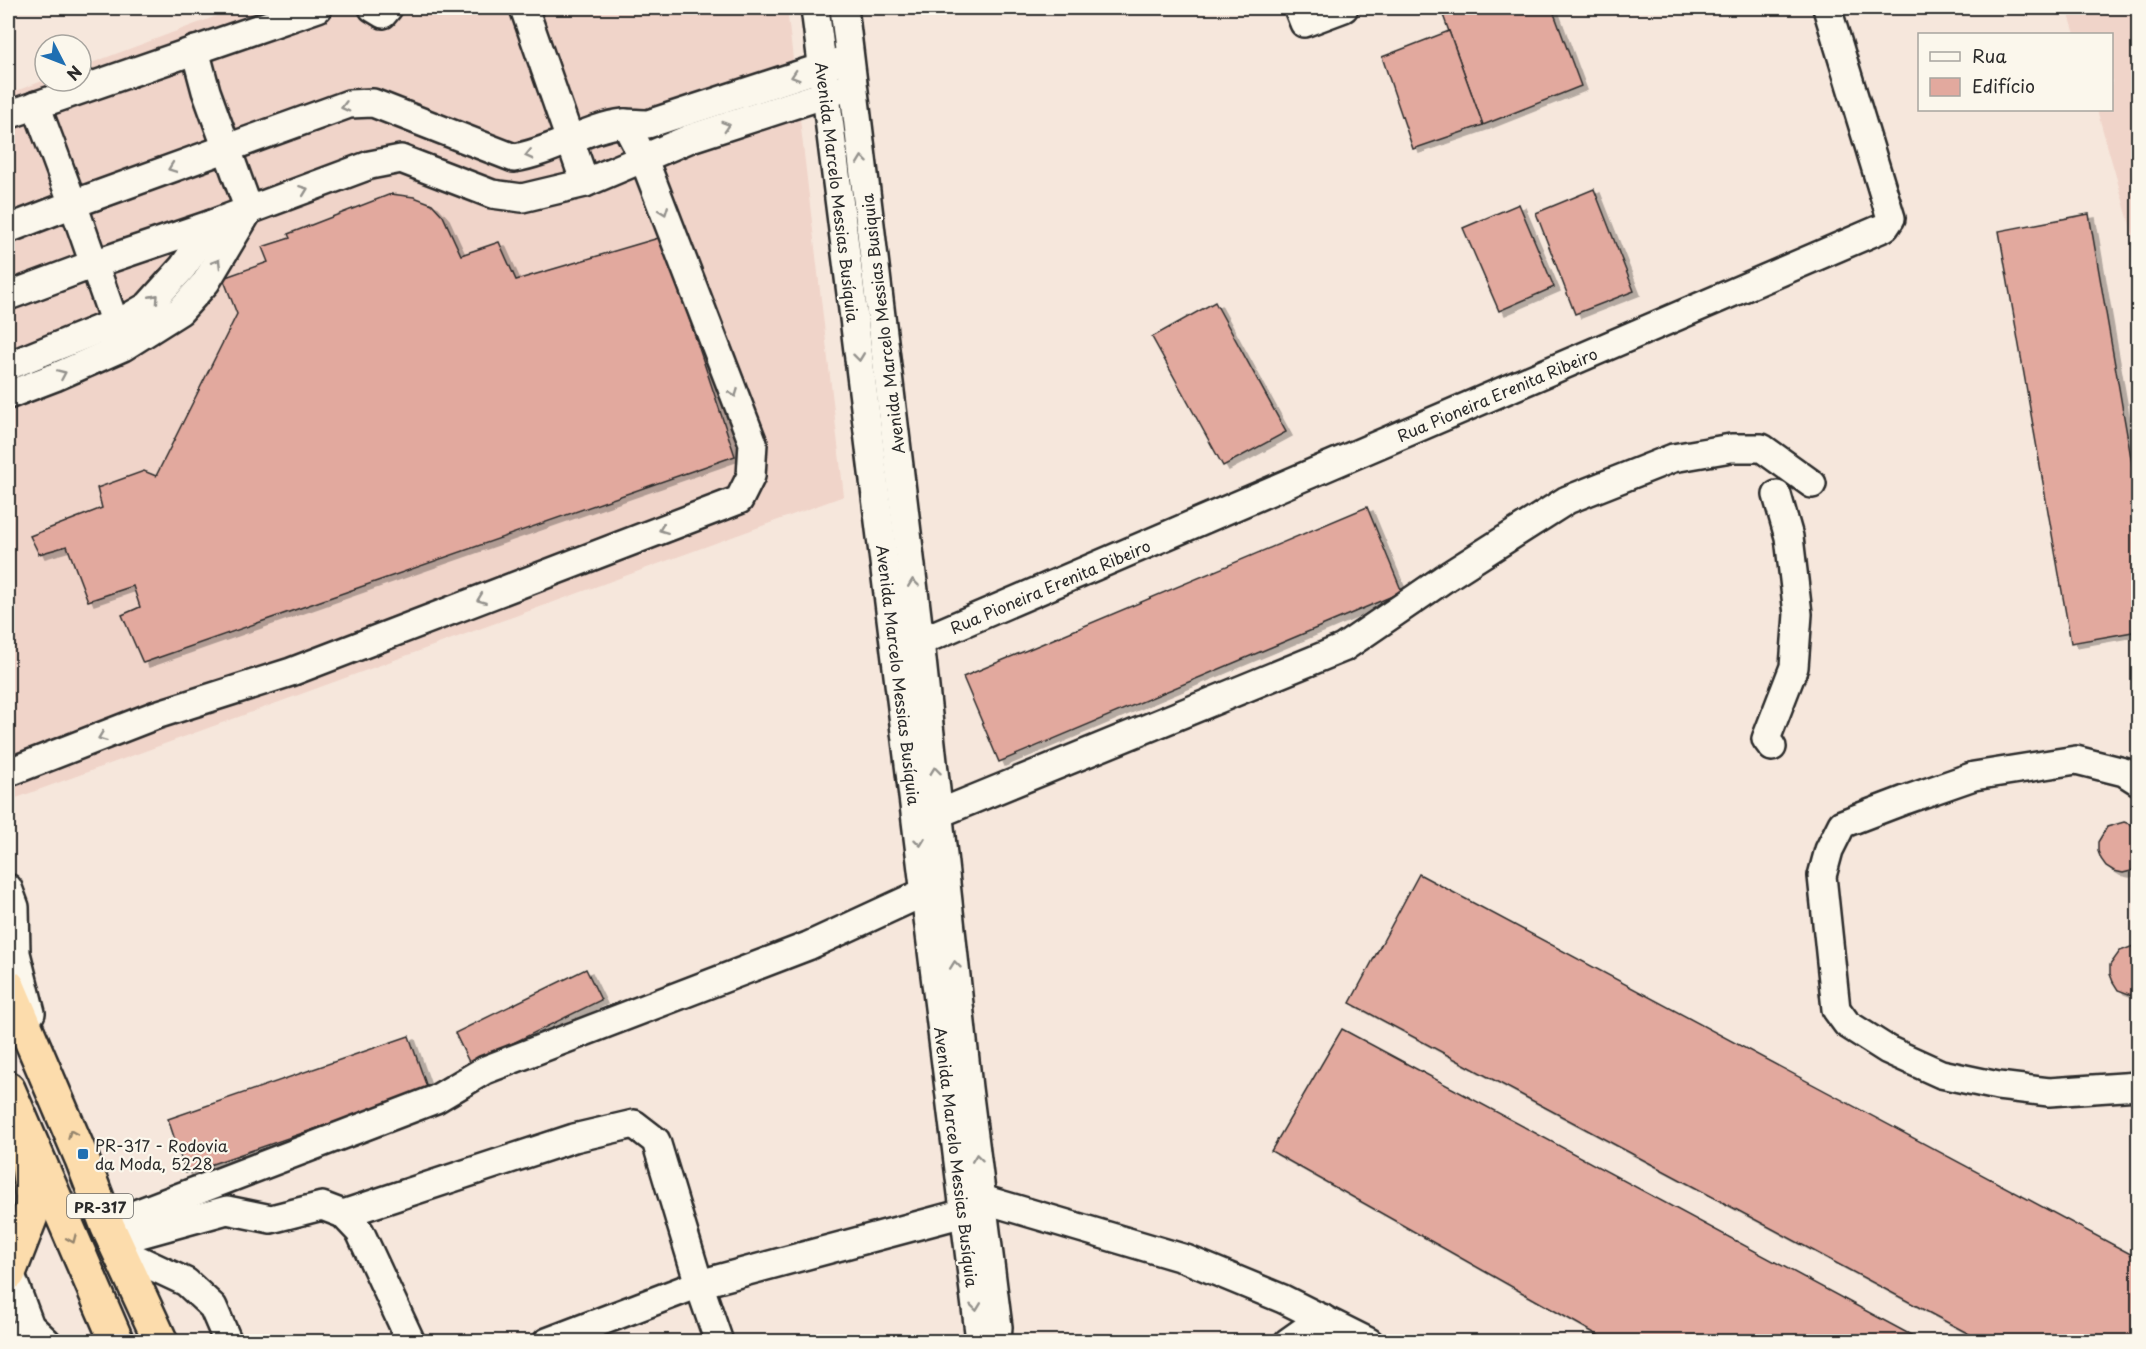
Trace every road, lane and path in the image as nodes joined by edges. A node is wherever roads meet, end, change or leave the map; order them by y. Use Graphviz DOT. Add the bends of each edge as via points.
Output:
graph roads {
  1 [pos="318,8"];
  2 [pos="373,8"];
  3 [pos="388,8"];
  4 [pos="524,8"];
  5 [pos="815,8"];
  6 [pos="844,8"];
  7 [pos="1298,8"];
  8 [pos="1344,8"];
  9 [pos="1827,8"];
  10 [pos="195,50"];
  11 [pos="850,58"];
  12 [pos="823,67"];
  13 [pos="854,87"];
  14 [pos="826,94"];
  15 [pos="36,105"];
  16 [pos="8,115"];
  17 [pos="625,123"];
  18 [pos="687,125"];
  19 [pos="572,141"];
  20 [pos="227,149"];
  21 [pos="643,157"];
  22 [pos="585,183"];
  23 [pos="73,204"];
  24 [pos="249,210"];
  25 [pos="212,224"];
  26 [pos="8,230"];
  27 [pos="94,264"];
  28 [pos="8,296"];
  29 [pos="118,335"];
  30 [pos="8,366"];
  31 [pos="8,395"];
  32 [pos="1812,484"];
  33 [pos="1777,495"];
  34 [pos="908,646"];
  35 [pos="1772,747"];
  36 [pos="8,770"];
  37 [pos="2139,781"];
  38 [pos="940,813"];
  39 [pos="936,887"];
  40 [pos="8,888"];
  41 [pos="8,986"];
  42 [pos="44,1069"];
  43 [pos="2139,1086"];
  44 [pos="8,1089"];
  45 [pos="21,1121"];
  46 [pos="973,1206"];
  47 [pos="343,1214"];
  48 [pos="114,1239"];
  49 [pos="8,1271"];
  50 [pos="699,1284"];
  51 [pos="1322,1318"];
  52 [pos="27,1323"];
  53 [pos="9,1341"];
  54 [pos="117,1341"];
  55 [pos="161,1341"];
  56 [pos="228,1341"];
  57 [pos="411,1341"];
  58 [pos="547,1341"];
  59 [pos="719,1341"];
  60 [pos="981,1341"];
  61 [pos="997,1341"];
  62 [pos="1288,1341"];
  63 [pos="1369,1341"];
  1 -- 10 [label="street"];
  2 -- 3 [label="street" via="383,14"];
  4 -- 19 [label="street"];
  5 -- 12 [label="street, Avenida Marcelo Messias Busíquia"];
  6 -- 11 [label="street, Avenida Marcelo Messias Busiquia"];
  7 -- 8 [label="street" via="1304,23"];
  9 -- 34 [label="street, Rua Pioneira Erenita Ribeiro" via="1891,218 1885,227"];
  10 -- 15 [label="street"];
  10 -- 20 [label="street"];
  11 -- 12 [label="street"];
  11 -- 13 [label="street, Avenida Marcelo Messias Busiquia"];
  12 -- 14 [label="street, Avenida Marcelo Messias Busíquia"];
  12 -- 18 [label="street, one-way"];
  13 -- 14 [label="street"];
  34 -- 13 [label="street, Avenida Marcelo Messias Busiquia, one-way"];
  18 -- 14 [label="street, one-way"];
  14 -- 34 [label="street, Avenida Marcelo Messias Busíquia, one-way"];
  15 -- 16 [label="street"];
  15 -- 23 [label="street"];
  17 -- 18 [label="street"];
  17 -- 19 [label="street"];
  17 -- 21 [label="street"];
  18 -- 21 [label="street"];
  19 -- 20 [label="street, one-way" via="514,158 373,103 349,104"];
  19 -- 22 [label="street"];
  20 -- 23 [label="street, one-way"];
  20 -- 24 [label="street"];
  21 -- 22 [label="street"];
  21 -- 36 [label="street, one-way" via="753,443 751,476 739,500 291,672 156,715"];
  24 -- 22 [label="street, one-way" via="370,165 401,159 492,194 522,198"];
  23 -- 26 [label="street"];
  23 -- 27 [label="street"];
  24 -- 25 [label="street"];
  29 -- 24 [label="street, one-way" via="180,311 206,282"];
  25 -- 27 [label="street"];
  29 -- 25 [label="street, one-way" via="129,317 148,306 183,267"];
  27 -- 28 [label="street"];
  27 -- 29 [label="street"];
  29 -- 30 [label="street"];
  31 -- 29 [label="street, one-way" via="55,377"];
  32 -- 38 [label="street" via="1762,448 1731,448 1673,458 1567,500 1343,648"];
  33 -- 35 [label="street" via="1789,537 1798,614 1794,667 1767,739"];
  38 -- 34 [label="street, Avenida Marcelo Messias Busíquia, one-way"];
  34 -- 39 [label="street, Avenida Marcelo Messias Busíquia, one-way"];
  37 -- 43 [label="street" via="2124,772 2076,760 1974,776 1842,825 1822,876 1836,1009 1847,1024 1888,1050 1941,1074 1987,1084 2049,1092"];
  38 -- 39 [label="street, Avenida Marcelo Messias Busíquia"];
  39 -- 46 [label="street, Avenida Marcelo Messias Busíquia"];
  39 -- 48 [label="street" via="807,946 484,1071 436,1099"];
  40 -- 42 [label="street" via="15,907 16,953"];
  41 -- 42 [label="highway, PR-317"];
  48 -- 42 [label="highway, PR-317, one-way"];
  44 -- 45 [label="highway, PR-317"];
  45 -- 49 [label="highway" via="31,1216"];
  45 -- 54 [label="highway, PR-317, one-way"];
  46 -- 50 [label="street"];
  46 -- 51 [label="street" via="1186,1259"];
  46 -- 60 [label="street, Avenida Marcelo Messias Busíquia, one-way"];
  46 -- 61 [label="street, Avenida Marcelo Messias Busíquia" via="998,1327"];
  47 -- 48 [label="street" via="322,1206 271,1219 227,1210"];
  47 -- 50 [label="street" via="574,1137 634,1124 657,1141"];
  47 -- 57 [label="street" via="360,1232"];
  48 -- 55 [label="highway, PR-317"];
  48 -- 56 [label="street" via="186,1282 213,1307"];
  49 -- 52 [label="street"];
  50 -- 58 [label="street"];
  50 -- 59 [label="street"];
  51 -- 62 [label="street"];
  51 -- 63 [label="street"];
  52 -- 53 [label="street"];
}
